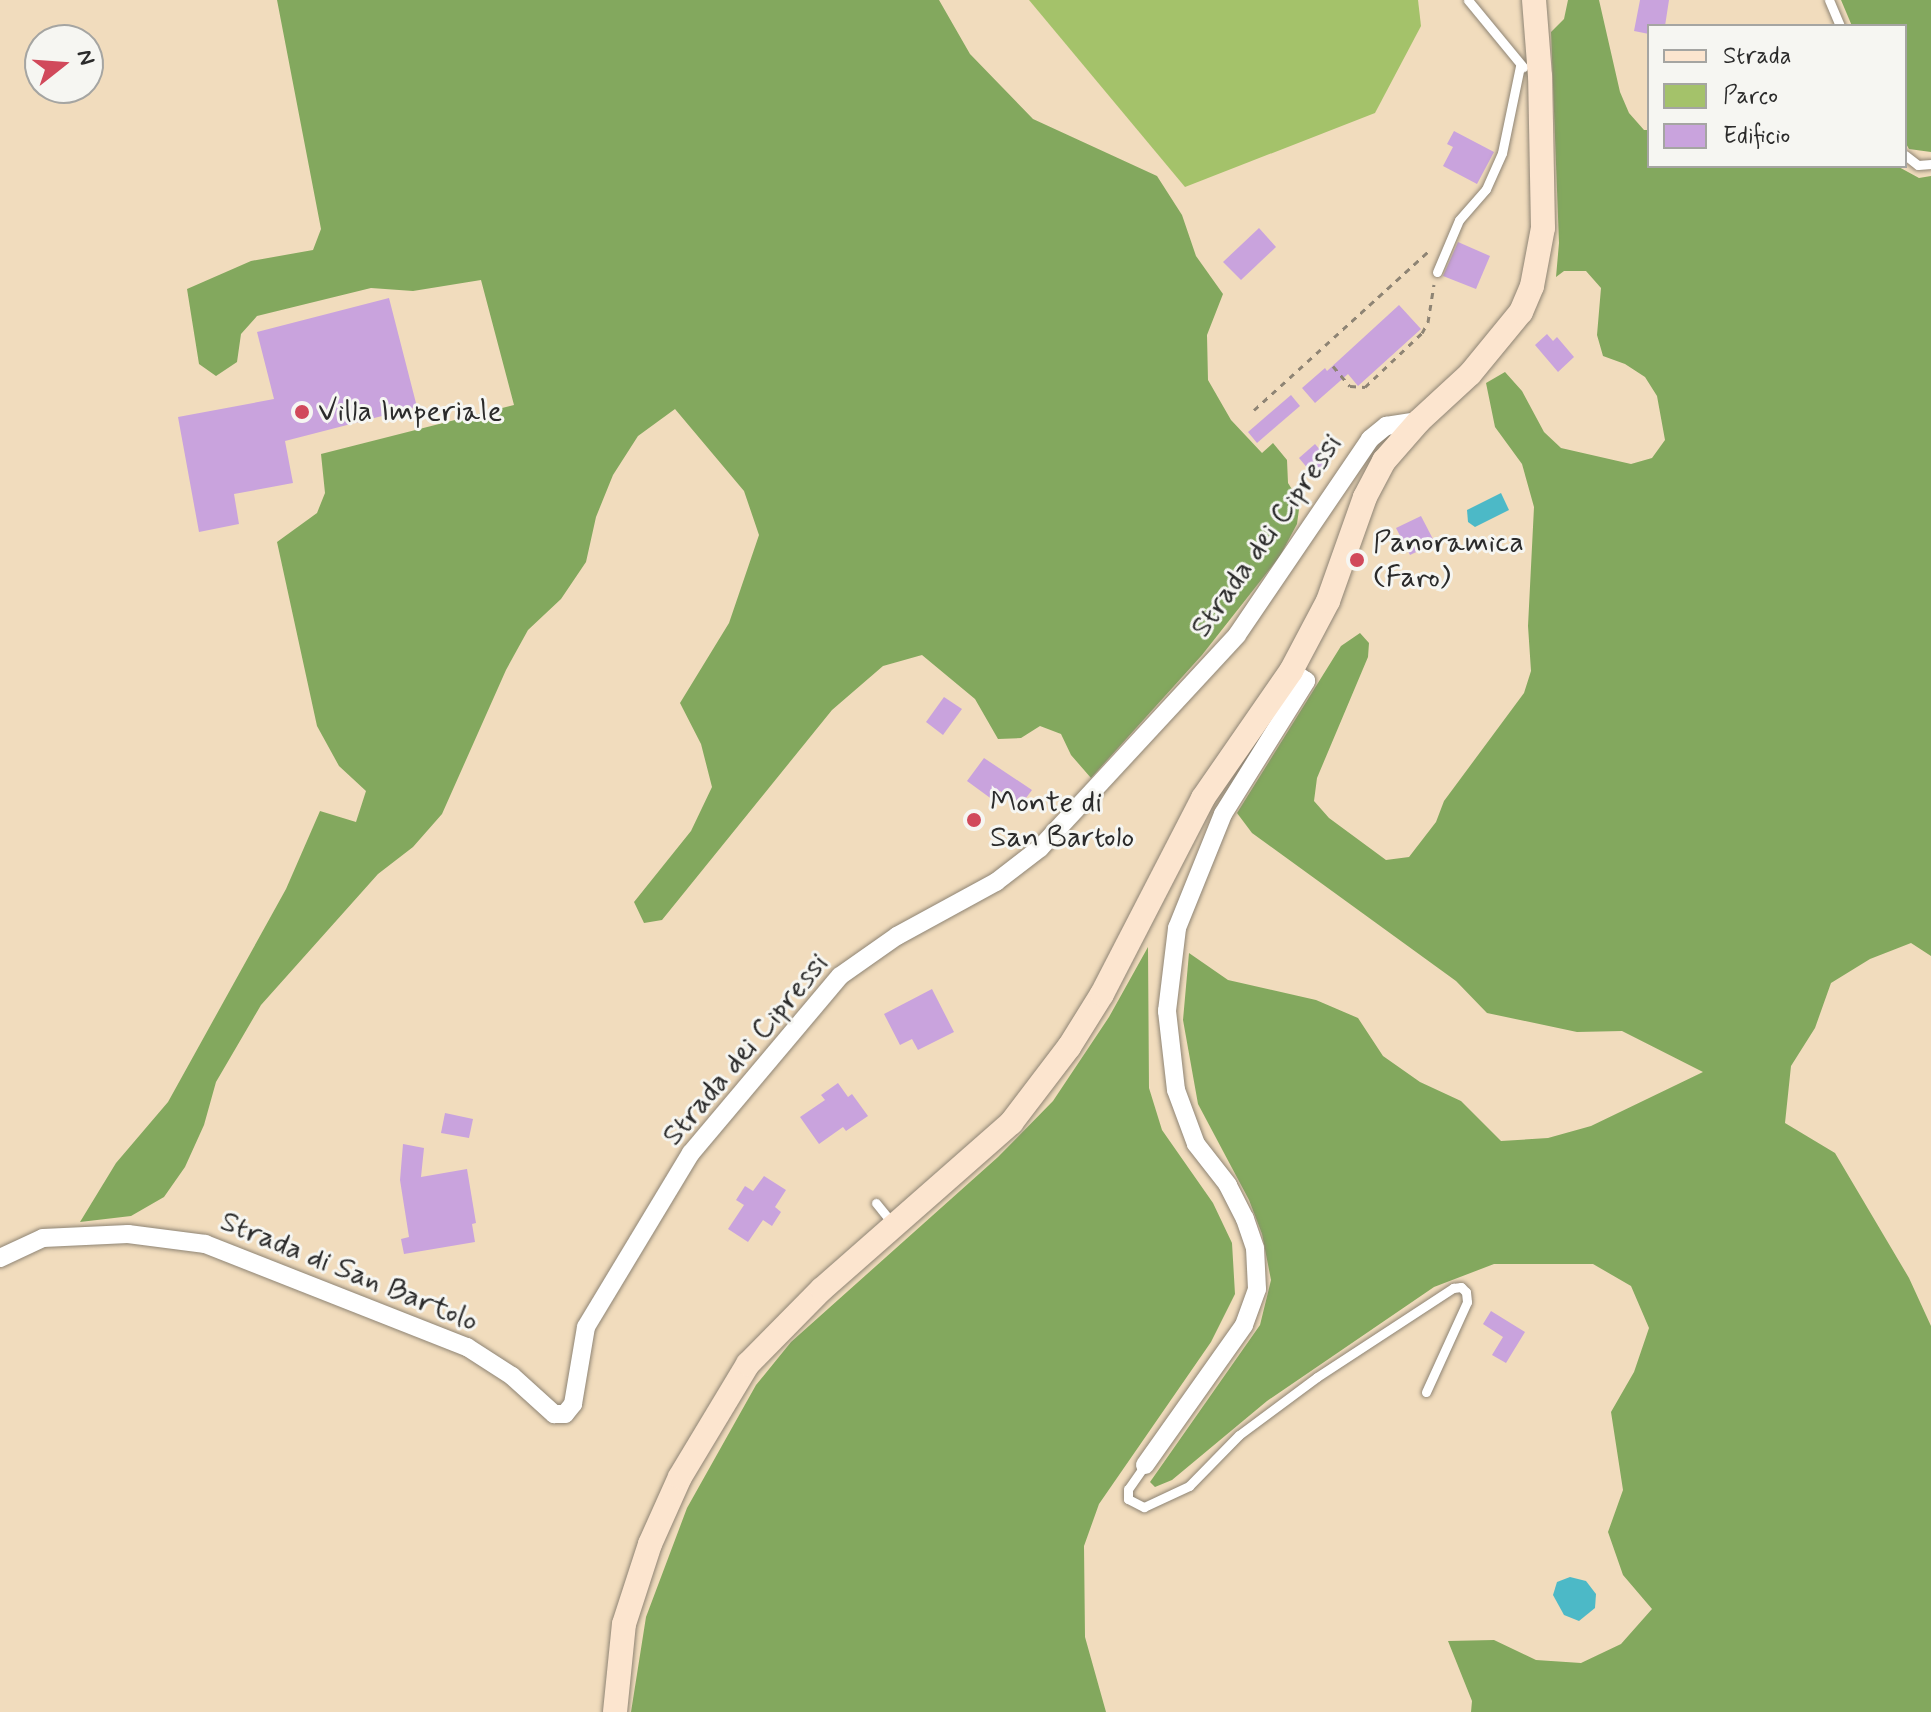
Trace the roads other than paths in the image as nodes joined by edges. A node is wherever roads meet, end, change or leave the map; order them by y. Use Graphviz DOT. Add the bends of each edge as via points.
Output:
graph roads {
  1 [pos="1468,0"];
  2 [pos="1534,0"];
  3 [pos="1829,0"];
  4 [pos="1839,24"];
  5 [pos="1530,71"];
  6 [pos="1907,157"];
  7 [pos="1931,164"];
  8 [pos="1437,272"];
  9 [pos="1419,421"];
  10 [pos="1291,671"];
  11 [pos="876,1203"];
  12 [pos="894,1225"];
  13 [pos="0,1258"];
  14 [pos="1426,1392"];
  15 [pos="565,1414"];
  16 [pos="1145,1465"];
  17 [pos="615,1712"];
  1 -- 5 [label="lane"];
  2 -- 5 [label="street"];
  3 -- 4 [label="lane"];
  5 -- 8 [label="lane" via="1486,189 1459,220"];
  5 -- 9 [label="street" via="1543,228 1532,286 1506,334"];
  6 -- 7 [label="lane" via="1918,165"];
  9 -- 10 [label="street" via="1384,461 1365,497 1328,601"];
  9 -- 15 [label="street, Strada dei Cipressi" via="1386,426 1370,439 1237,635 1040,848 996,882 897,936 840,976 691,1153 586,1327 573,1404"];
  10 -- 12 [label="street" via="1203,798 1069,1047 1011,1123"];
  10 -- 16 [label="street" via="1306,681 1223,814 1177,928 1167,1011 1176,1090 1196,1144 1228,1185 1245,1219 1255,1248 1257,1289 1244,1325"];
  11 -- 12 [label="lane"];
  12 -- 17 [label="street" via="748,1364 680,1477 650,1544 624,1624"];
  13 -- 15 [label="street, Strada di San Bartolo" via="43,1238 128,1234 205,1244 467,1347 512,1376 554,1414"];
  14 -- 16 [label="lane" via="1467,1302 1461,1287 1317,1377 1239,1435 1189,1486 1144,1507 1128,1499 1128,1489"];
}
